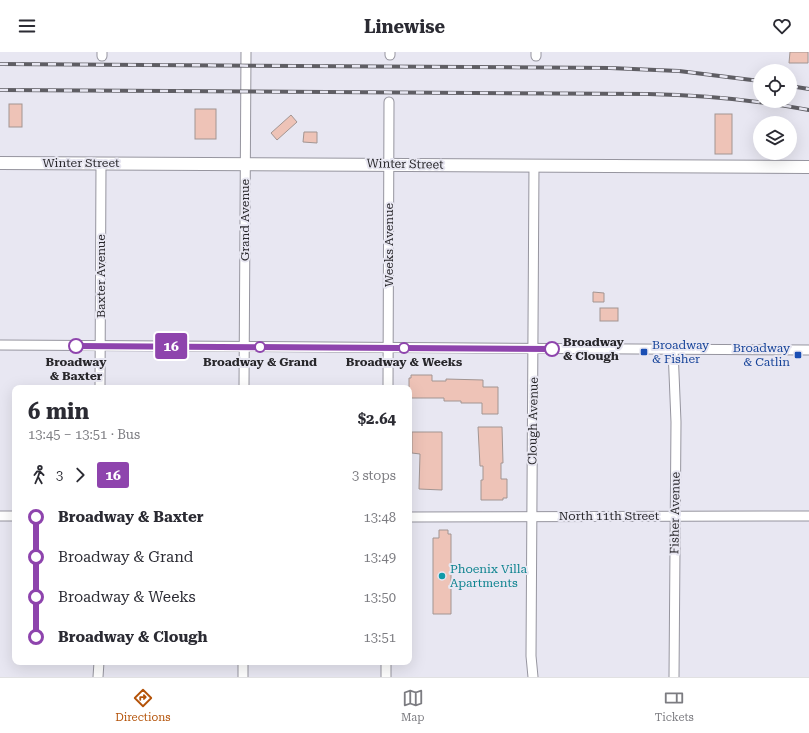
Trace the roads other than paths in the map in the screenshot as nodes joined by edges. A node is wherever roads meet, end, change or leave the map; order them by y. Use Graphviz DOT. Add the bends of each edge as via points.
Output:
graph roads {
  1 [pos="246,52"];
  2 [pos="389,102"];
  3 [pos="0,162"];
  4 [pos="101,163"];
  5 [pos="245,163"];
  6 [pos="389,164"];
  7 [pos="534,165"];
  8 [pos="809,167"];
  9 [pos="0,345"];
  10 [pos="100,346"];
  11 [pos="244,347"];
  12 [pos="388,348"];
  13 [pos="533,349"];
  14 [pos="673,349"];
  15 [pos="809,350"];
  16 [pos="100,385"];
  17 [pos="244,385"];
  18 [pos="388,385"];
  19 [pos="0,516"];
  20 [pos="12,516"];
  21 [pos="675,516"];
  22 [pos="809,516"];
  23 [pos="412,517"];
  24 [pos="531,517"];
  25 [pos="99,665"];
  26 [pos="243,665"];
  27 [pos="386,665"];
  28 [pos="98,677"];
  29 [pos="243,677"];
  30 [pos="386,677"];
  31 [pos="532,677"];
  32 [pos="674,677"];
  1 -- 5 [label="street, Grand Avenue"];
  2 -- 6 [label="street, Weeks Avenue"];
  3 -- 4 [label="street, Winter Street"];
  4 -- 5 [label="street, Winter Street"];
  4 -- 10 [label="street, Baxter Avenue"];
  5 -- 6 [label="street, Winter Street"];
  5 -- 11 [label="street, Grand Avenue"];
  6 -- 7 [label="street, Winter Street"];
  6 -- 12 [label="street, Weeks Avenue"];
  7 -- 8 [label="street, Winter Street"];
  7 -- 13 [label="street, Clough Avenue"];
  9 -- 10 [label="street"];
  10 -- 11 [label="street"];
  10 -- 16 [label="street, Baxter Avenue"];
  11 -- 12 [label="street"];
  11 -- 17 [label="street, Grand Avenue"];
  12 -- 13 [label="street"];
  12 -- 18 [label="street, Weeks Avenue"];
  13 -- 14 [label="street"];
  13 -- 24 [label="street, Clough Avenue"];
  14 -- 15 [label="street"];
  14 -- 21 [label="street, Fisher Avenue" via="676,422"];
  19 -- 20 [label="street"];
  21 -- 22 [label="street, North 11th Street"];
  21 -- 24 [label="street, North 11th Street"];
  21 -- 32 [label="street, Fisher Avenue"];
  23 -- 24 [label="street, North 11th Street"];
  24 -- 31 [label="street, Clough Avenue"];
  25 -- 28 [label="street"];
  26 -- 29 [label="street"];
  27 -- 30 [label="street"];
}
